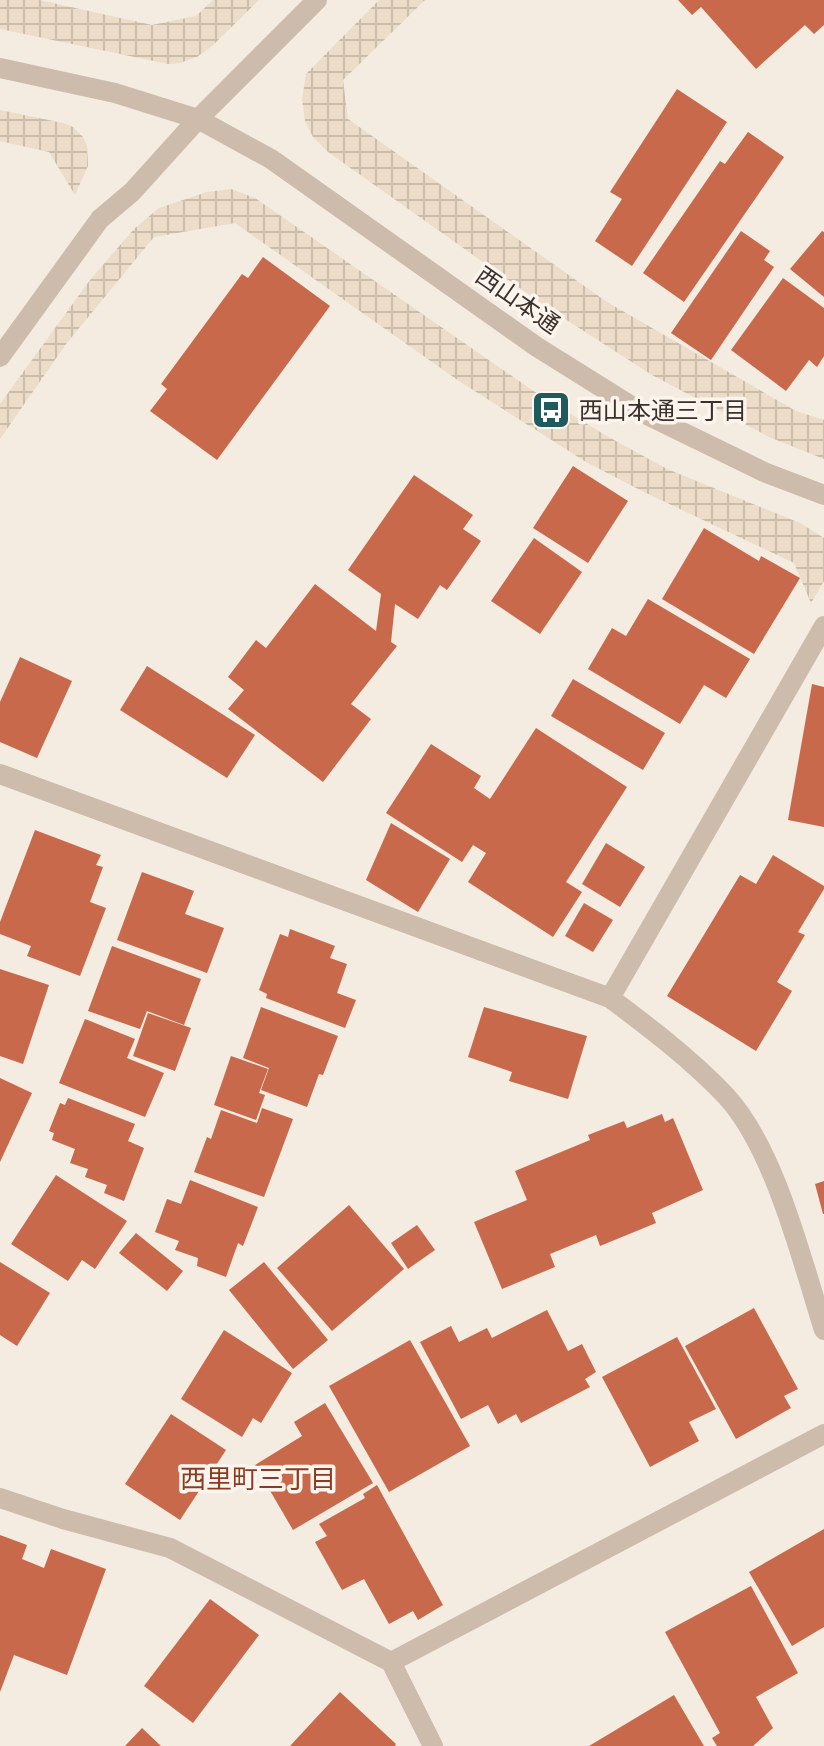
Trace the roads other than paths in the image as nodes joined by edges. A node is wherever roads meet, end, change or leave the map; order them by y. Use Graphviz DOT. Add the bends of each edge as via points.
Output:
graph roads {
  1 [pos="317,0"];
  2 [pos="0,68"];
  3 [pos="198,119"];
  4 [pos="0,357"];
  5 [pos="824,495"];
  6 [pos="824,626"];
  7 [pos="0,774"];
  8 [pos="610,998"];
  9 [pos="824,1330"];
  10 [pos="824,1434"];
  11 [pos="0,1498"];
  12 [pos="391,1662"];
  13 [pos="433,1746"];
  1 -- 3 [label="street"];
  2 -- 3 [label="street, 西山本通" via="115,93"];
  3 -- 4 [label="street" via="100,219"];
  3 -- 5 [label="street, 西山本通" via="271,159 537,347 641,412"];
  6 -- 8 [label="street"];
  7 -- 8 [label="street"];
  8 -- 9 [label="street" via="728,1098 760,1144"];
  10 -- 12 [label="street"];
  11 -- 12 [label="street" via="170,1548"];
  12 -- 13 [label="street"];
}
